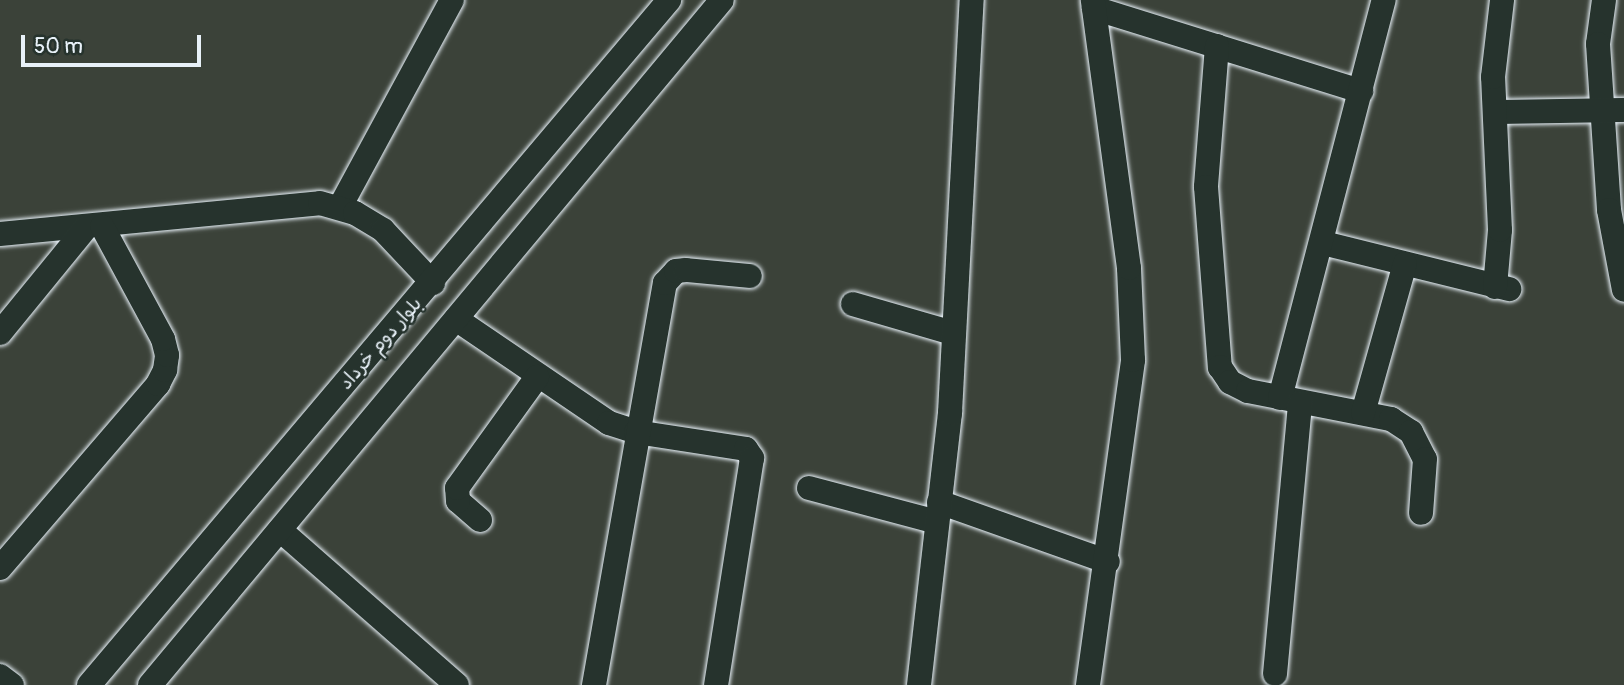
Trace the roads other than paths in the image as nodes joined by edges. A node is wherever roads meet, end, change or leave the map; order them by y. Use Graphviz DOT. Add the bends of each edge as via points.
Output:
graph roads {
  1 [pos="452,0"];
  2 [pos="669,0"];
  3 [pos="722,0"];
  4 [pos="972,0"];
  5 [pos="1384,0"];
  6 [pos="1502,0"];
  7 [pos="1604,0"];
  8 [pos="1093,4"];
  9 [pos="650,10"];
  10 [pos="1217,46"];
  11 [pos="1361,91"];
  12 [pos="1613,109"];
  13 [pos="1496,112"];
  14 [pos="340,207"];
  15 [pos="94,227"];
  16 [pos="0,234"];
  17 [pos="1322,243"];
  18 [pos="1405,264"];
  19 [pos="750,276"];
  20 [pos="433,283"];
  21 [pos="1624,290"];
  22 [pos="853,304"];
  23 [pos="456,319"];
  24 [pos="953,332"];
  25 [pos="0,333"];
  26 [pos="537,377"];
  27 [pos="1290,401"];
  28 [pos="1363,413"];
  29 [pos="636,432"];
  30 [pos="808,488"];
  31 [pos="938,512"];
  32 [pos="1421,513"];
  33 [pos="480,520"];
  34 [pos="280,530"];
  35 [pos="1108,562"];
  36 [pos="0,568"];
  37 [pos="1275,674"];
  38 [pos="0,676"];
  39 [pos="12,685"];
  40 [pos="89,685"];
  41 [pos="150,685"];
  42 [pos="457,685"];
  43 [pos="594,685"];
  44 [pos="716,685"];
  45 [pos="919,685"];
  46 [pos="1088,685"];
  1 -- 14 [label="street"];
  2 -- 9 [label="street, بلوار دوم خرداد"];
  3 -- 23 [label="street"];
  4 -- 24 [label="street"];
  5 -- 11 [label="street"];
  6 -- 13 [label="street" via="1495,39"];
  7 -- 12 [label="street" via="1598,44"];
  8 -- 10 [label="street"];
  8 -- 35 [label="street" via="1129,268 1133,360"];
  9 -- 20 [label="street, بلوار دوم خرداد"];
  10 -- 11 [label="street"];
  10 -- 27 [label="street" via="1206,187 1216,349 1230,382"];
  11 -- 17 [label="street"];
  12 -- 13 [label="street"];
  12 -- 21 [label="street" via="1609,210"];
  13 -- 18 [label="street" via="1503,288"];
  14 -- 15 [label="street" via="320,203"];
  14 -- 20 [label="street" via="383,230"];
  15 -- 16 [label="street"];
  15 -- 25 [label="street"];
  15 -- 36 [label="street" via="163,339 165,370 158,384"];
  17 -- 18 [label="street"];
  17 -- 27 [label="street"];
  18 -- 28 [label="street"];
  19 -- 29 [label="street" via="686,270 676,271 664,283"];
  20 -- 40 [label="street, بلوار دوم خرداد"];
  22 -- 24 [label="street"];
  23 -- 26 [label="street"];
  23 -- 34 [label="street"];
  24 -- 31 [label="street"];
  26 -- 29 [label="street" via="598,416"];
  26 -- 33 [label="street" via="457,488 458,501"];
  27 -- 28 [label="street"];
  27 -- 37 [label="street"];
  28 -- 32 [label="street" via="1391,419 1422,446"];
  29 -- 43 [label="street"];
  29 -- 44 [label="street" via="746,449 752,458"];
  30 -- 31 [label="street"];
  31 -- 35 [label="street"];
  31 -- 45 [label="street"];
  34 -- 41 [label="street"];
  34 -- 42 [label="street"];
  35 -- 46 [label="street"];
  38 -- 39 [label="street"];
}
